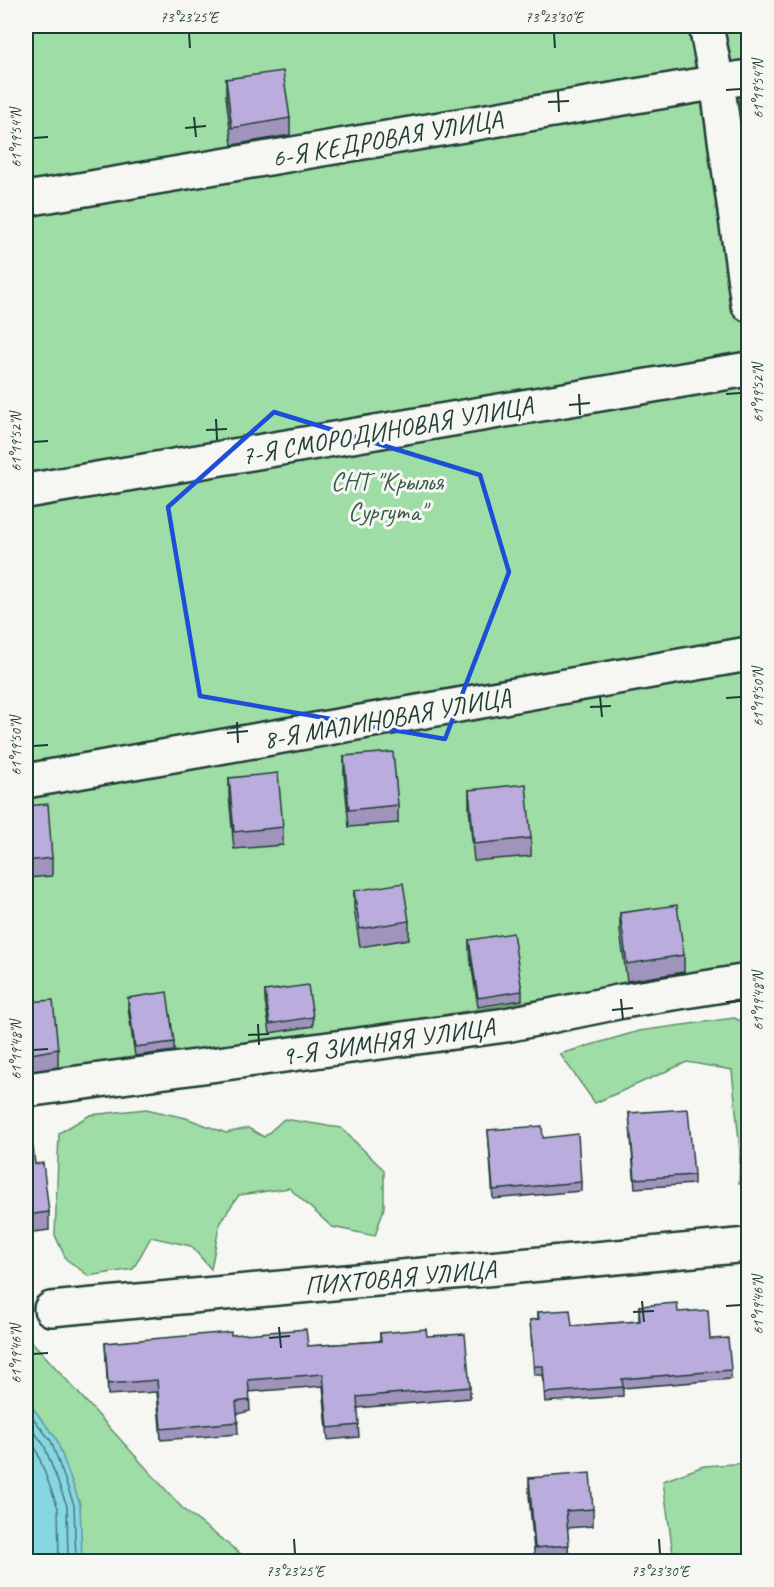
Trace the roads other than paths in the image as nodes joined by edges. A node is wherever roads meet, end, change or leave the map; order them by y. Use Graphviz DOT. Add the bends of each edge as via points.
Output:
graph roads {
  1 [pos="706,26"];
  2 [pos="733,79"];
  3 [pos="26,200"];
  4 [pos="748,304"];
  5 [pos="748,369"];
  6 [pos="26,491"];
  7 [pos="748,654"];
  8 [pos="26,781"];
  9 [pos="748,981"];
  10 [pos="26,1090"];
  11 [pos="748,1245"];
  12 [pos="51,1309"];
  1 -- 2 [label="street"];
  2 -- 3 [label="street, 6-Я КЕДРОВАЯ УЛИЦА"];
  2 -- 4 [label="street"];
  5 -- 6 [label="street, 7-Я СМОРОДИНОВАЯ УЛИЦА"];
  7 -- 8 [label="street, 8-Я МАЛИНОВАЯ УЛИЦА"];
  9 -- 10 [label="street, 9-Я ЗИМНЯЯ УЛИЦА" via="623,1001 506,1026"];
  11 -- 12 [label="street, ПИХТОВАЯ УЛИЦА"];
}
